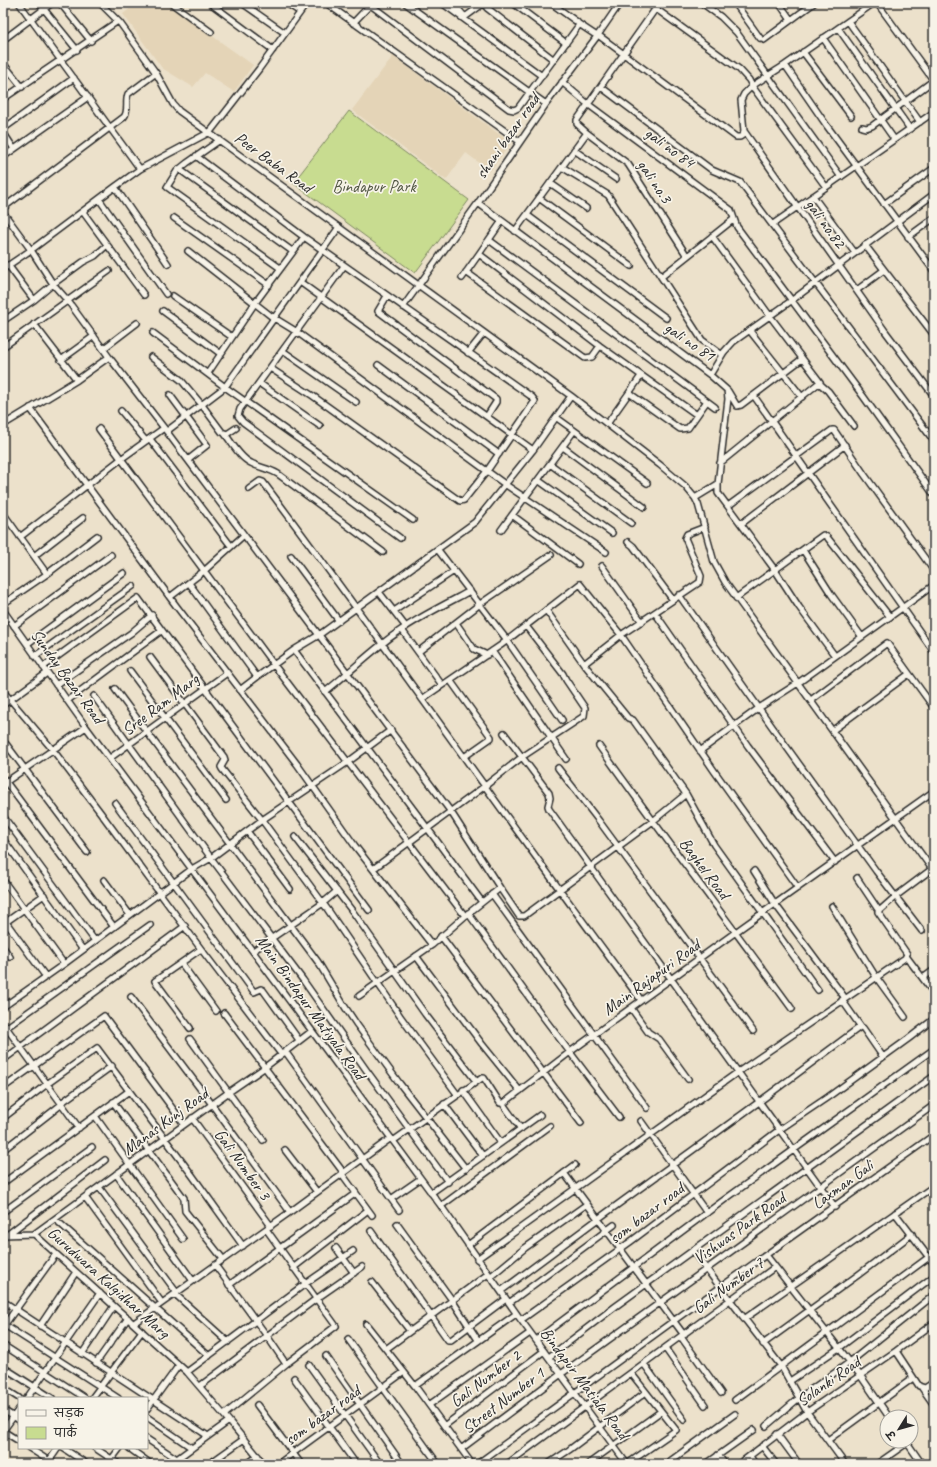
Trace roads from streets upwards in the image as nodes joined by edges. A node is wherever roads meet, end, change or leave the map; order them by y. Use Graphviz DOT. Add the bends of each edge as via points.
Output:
graph roads {
  1 [pos="19,3"];
  2 [pos="39,3"];
  3 [pos="52,3"];
  4 [pos="60,3"];
  5 [pos="100,3"];
  6 [pos="171,3"];
  7 [pos="210,3"];
  8 [pos="242,3"];
  9 [pos="286,3"];
  10 [pos="306,3"];
  11 [pos="326,3"];
  12 [pos="405,3"];
  13 [pos="442,3"];
  14 [pos="454,3"];
  15 [pos="484,3"];
  16 [pos="512,3"];
  17 [pos="551,3"];
  18 [pos="620,3"];
  19 [pos="648,3"];
  20 [pos="702,3"];
  21 [pos="735,3"];
  22 [pos="779,3"];
  23 [pos="814,3"];
  24 [pos="875,3"];
  25 [pos="930,3"];
  26 [pos="370,4"];
  27 [pos="487,8"];
  28 [pos="656,8"];
  29 [pos="934,8"];
  30 [pos="44,9"];
  31 [pos="300,12"];
  32 [pos="30,19"];
  33 [pos="791,20"];
  34 [pos="118,21"];
  35 [pos="848,21"];
  36 [pos="353,23"];
  37 [pos="579,24"];
  38 [pos="838,28"];
  39 [pos="211,32"];
  40 [pos="285,33"];
  41 [pos="597,36"];
  42 [pos="823,38"];
  43 [pos="3,40"];
  44 [pos="91,40"];
  45 [pos="566,43"];
  46 [pos="77,50"];
  47 [pos="273,50"];
  48 [pos="803,52"];
  49 [pos="624,55"];
  50 [pos="62,60"];
  51 [pos="554,60"];
  52 [pos="3,63"];
  53 [pos="785,65"];
  54 [pos="156,73"];
  55 [pos="768,75"];
  56 [pos="542,76"];
  57 [pos="74,78"];
  58 [pos="934,81"];
  59 [pos="562,82"];
  60 [pos="752,86"];
  61 [pos="22,87"];
  62 [pos="601,88"];
  63 [pos="529,93"];
  64 [pos="88,97"];
  65 [pos="3,99"];
  66 [pos="905,102"];
  67 [pos="546,104"];
  68 [pos="589,105"];
  69 [pos="895,109"];
  70 [pos="934,112"];
  71 [pos="851,116"];
  72 [pos="881,120"];
  73 [pos="920,122"];
  74 [pos="862,127"];
  75 [pos="110,128"];
  76 [pos="910,129"];
  77 [pos="3,130"];
  78 [pos="210,132"];
  79 [pos="744,132"];
  80 [pos="587,133"];
  81 [pos="894,139"];
  82 [pos="220,140"];
  83 [pos="519,141"];
  84 [pos="14,149"];
  85 [pos="574,150"];
  86 [pos="196,156"];
  87 [pos="3,157"];
  88 [pos="856,166"];
  89 [pos="562,167"];
  90 [pos="934,168"];
  91 [pos="140,170"];
  92 [pos="179,170"];
  93 [pos="841,177"];
  94 [pos="616,179"];
  95 [pos="550,183"];
  96 [pos="115,187"];
  97 [pos="826,188"];
  98 [pos="934,194"];
  99 [pos="813,196"];
  100 [pos="539,198"];
  101 [pos="99,200"];
  102 [pos="478,203"];
  103 [pos="884,204"];
  104 [pos="3,208"];
  105 [pos="586,208"];
  106 [pos="797,208"];
  107 [pos="3,212"];
  108 [pos="83,212"];
  109 [pos="527,215"];
  110 [pos="174,218"];
  111 [pos="934,218"];
  112 [pos="734,219"];
  113 [pos="502,221"];
  114 [pos="897,222"];
  115 [pos="772,224"];
  116 [pos="339,227"];
  117 [pos="515,231"];
  118 [pos="712,236"];
  119 [pos="304,237"];
  120 [pos="908,237"];
  121 [pos="489,240"];
  122 [pos="107,245"];
  123 [pos="865,245"];
  124 [pos="31,250"];
  125 [pos="322,250"];
  126 [pos="292,251"];
  127 [pos="188,252"];
  128 [pos="855,253"];
  129 [pos="478,254"];
  130 [pos="687,256"];
  131 [pos="168,264"];
  132 [pos="8,265"];
  133 [pos="839,265"];
  134 [pos="344,266"];
  135 [pos="631,266"];
  136 [pos="280,268"];
  137 [pos="3,269"];
  138 [pos="884,270"];
  139 [pos="934,270"];
  140 [pos="109,271"];
  141 [pos="466,272"];
  142 [pos="661,277"];
  143 [pos="462,278"];
  144 [pos="300,282"];
  145 [pos="815,283"];
  146 [pos="52,284"];
  147 [pos="269,284"];
  148 [pos="419,285"];
  149 [pos="857,290"];
  150 [pos="166,294"];
  151 [pos="144,295"];
  152 [pos="173,296"];
  153 [pos="387,296"];
  154 [pos="322,297"];
  155 [pos="34,300"];
  156 [pos="68,301"];
  157 [pos="791,301"];
  158 [pos="255,304"];
  159 [pos="403,307"];
  160 [pos="163,311"];
  161 [pos="770,316"];
  162 [pos="274,318"];
  163 [pos="666,318"];
  164 [pos="3,321"];
  165 [pos="137,323"];
  166 [pos="34,324"];
  167 [pos="750,331"];
  168 [pos="296,332"];
  169 [pos="154,333"];
  170 [pos="484,333"];
  171 [pos="934,335"];
  172 [pos="94,336"];
  173 [pos="232,337"];
  174 [pos="600,346"];
  175 [pos="3,348"];
  176 [pos="103,348"];
  177 [pos="282,351"];
  178 [pos="468,353"];
  179 [pos="221,354"];
  180 [pos="722,356"];
  181 [pos="109,357"];
  182 [pos="151,357"];
  183 [pos="802,359"];
  184 [pos="61,360"];
  185 [pos="378,365"];
  186 [pos="270,368"];
  187 [pos="208,373"];
  188 [pos="783,373"];
  189 [pos="710,375"];
  190 [pos="641,376"];
  191 [pos="77,380"];
  192 [pos="260,383"];
  193 [pos="819,383"];
  194 [pos="225,387"];
  195 [pos="727,390"];
  196 [pos="629,393"];
  197 [pos="170,395"];
  198 [pos="571,396"];
  199 [pos="754,396"];
  200 [pos="934,396"];
  201 [pos="802,397"];
  202 [pos="707,401"];
  203 [pos="246,402"];
  204 [pos="356,402"];
  205 [pos="202,405"];
  206 [pos="715,407"];
  207 [pos="30,408"];
  208 [pos="121,411"];
  209 [pos="697,415"];
  210 [pos="186,416"];
  211 [pos="487,416"];
  212 [pos="557,418"];
  213 [pos="773,421"];
  214 [pos="607,424"];
  215 [pos="3,425"];
  216 [pos="320,426"];
  217 [pos="854,426"];
  218 [pos="236,428"];
  219 [pos="99,429"];
  220 [pos="166,429"];
  221 [pos="574,431"];
  222 [pos="225,434"];
  223 [pos="512,435"];
  224 [pos="148,440"];
  225 [pos="934,441"];
  226 [pos="845,446"];
  227 [pos="562,447"];
  228 [pos="533,450"];
  229 [pos="499,454"];
  230 [pos="797,456"];
  231 [pos="121,459"];
  232 [pos="188,460"];
  233 [pos="550,464"];
  234 [pos="720,464"];
  235 [pos="487,471"];
  236 [pos="807,473"];
  237 [pos="538,480"];
  238 [pos="647,484"];
  239 [pos="718,484"];
  240 [pos="506,485"];
  241 [pos="88,486"];
  242 [pos="249,489"];
  243 [pos="934,495"];
  244 [pos="524,498"];
  245 [pos="695,498"];
  246 [pos="644,506"];
  247 [pos="728,506"];
  248 [pos="3,513"];
  249 [pos="512,515"];
  250 [pos="83,518"];
  251 [pos="413,520"];
  252 [pos="631,523"];
  253 [pos="741,524"];
  254 [pos="705,526"];
  255 [pos="501,530"];
  256 [pos="612,533"];
  257 [pos="244,535"];
  258 [pos="97,536"];
  259 [pos="20,537"];
  260 [pos="400,538"];
  261 [pos="628,542"];
  262 [pos="231,546"];
  263 [pos="438,550"];
  264 [pos="803,550"];
  265 [pos="383,552"];
  266 [pos="606,552"];
  267 [pos="111,555"];
  268 [pos="551,555"];
  269 [pos="34,556"];
  270 [pos="291,556"];
  271 [pos="578,564"];
  272 [pos="602,566"];
  273 [pos="776,570"];
  274 [pos="204,571"];
  275 [pos="454,571"];
  276 [pos="934,571"];
  277 [pos="124,573"];
  278 [pos="47,574"];
  279 [pos="189,583"];
  280 [pos="934,585"];
  281 [pos="133,586"];
  282 [pos="470,591"];
  283 [pos="379,592"];
  284 [pos="680,595"];
  285 [pos="170,597"];
  286 [pos="736,598"];
  287 [pos="673,600"];
  288 [pos="3,604"];
  289 [pos="480,604"];
  290 [pos="357,608"];
  291 [pos="902,608"];
  292 [pos="3,610"];
  293 [pos="546,610"];
  294 [pos="394,611"];
  295 [pos="655,613"];
  296 [pos="152,615"];
  297 [pos="890,617"];
  298 [pos="340,621"];
  299 [pos="642,622"];
  300 [pos="456,623"];
  301 [pos="14,626"];
  302 [pos="526,626"];
  303 [pos="404,629"];
  304 [pos="161,631"];
  305 [pos="319,635"];
  306 [pos="621,635"];
  307 [pos="862,637"];
  308 [pos="508,640"];
  309 [pos="383,643"];
  310 [pos="27,644"];
  311 [pos="294,650"];
  312 [pos="492,651"];
  313 [pos="418,652"];
  314 [pos="934,652"];
  315 [pos="487,655"];
  316 [pos="36,656"];
  317 [pos="835,656"];
  318 [pos="150,657"];
  319 [pos="584,664"];
  320 [pos="274,665"];
  321 [pos="43,667"];
  322 [pos="130,671"];
  323 [pos="47,673"];
  324 [pos="227,673"];
  325 [pos="348,674"];
  326 [pos="909,674"];
  327 [pos="257,677"];
  328 [pos="450,680"];
  329 [pos="798,682"];
  330 [pos="56,685"];
  331 [pos="442,685"];
  332 [pos="204,688"];
  333 [pos="115,689"];
  334 [pos="240,690"];
  335 [pos="3,691"];
  336 [pos="325,692"];
  337 [pos="94,696"];
  338 [pos="422,698"];
  339 [pos="10,700"];
  340 [pos="68,700"];
  341 [pos="811,700"];
  342 [pos="184,704"];
  343 [pos="3,705"];
  344 [pos="759,708"];
  345 [pos="934,708"];
  346 [pos="165,718"];
  347 [pos="562,720"];
  348 [pos="86,726"];
  349 [pos="735,726"];
  350 [pos="391,730"];
  351 [pos="833,730"];
  352 [pos="147,732"];
  353 [pos="504,733"];
  354 [pos="552,738"];
  355 [pos="6,744"];
  356 [pos="129,745"];
  357 [pos="600,746"];
  358 [pos="367,748"];
  359 [pos="52,750"];
  360 [pos="700,751"];
  361 [pos="464,757"];
  362 [pos="522,757"];
  363 [pos="110,758"];
  364 [pos="566,759"];
  365 [pos="348,762"];
  366 [pos="558,768"];
  367 [pos="25,769"];
  368 [pos="4,782"];
  369 [pos="485,786"];
  370 [pos="313,787"];
  371 [pos="934,791"];
  372 [pos="686,794"];
  373 [pos="226,800"];
  374 [pos="289,802"];
  375 [pos="116,803"];
  376 [pos="451,812"];
  377 [pos="3,816"];
  378 [pos="896,819"];
  379 [pos="262,820"];
  380 [pos="652,822"];
  381 [pos="428,829"];
  382 [pos="247,831"];
  383 [pos="295,837"];
  384 [pos="3,839"];
  385 [pos="408,843"];
  386 [pos="230,844"];
  387 [pos="858,846"];
  388 [pos="618,847"];
  389 [pos="87,852"];
  390 [pos="211,858"];
  391 [pos="835,862"];
  392 [pos="592,866"];
  393 [pos="192,869"];
  394 [pos="373,869"];
  395 [pos="933,869"];
  396 [pos="754,871"];
  397 [pos="857,878"];
  398 [pos="3,880"];
  399 [pos="104,880"];
  400 [pos="174,883"];
  401 [pos="500,888"];
  402 [pos="798,888"];
  403 [pos="290,889"];
  404 [pos="559,890"];
  405 [pos="337,891"];
  406 [pos="160,893"];
  407 [pos="492,894"];
  408 [pos="44,895"];
  409 [pos="896,896"];
  410 [pos="482,902"];
  411 [pos="323,903"];
  412 [pos="775,904"];
  413 [pos="832,906"];
  414 [pos="24,909"];
  415 [pos="370,910"];
  416 [pos="879,911"];
  417 [pos="466,914"];
  418 [pos="762,914"];
  419 [pos="130,915"];
  420 [pos="4,921"];
  421 [pos="150,924"];
  422 [pos="291,925"];
  423 [pos="185,926"];
  424 [pos="114,927"];
  425 [pos="922,931"];
  426 [pos="736,932"];
  427 [pos="441,936"];
  428 [pos="271,939"];
  429 [pos="94,941"];
  430 [pos="432,945"];
  431 [pos="3,948"];
  432 [pos="201,949"];
  433 [pos="83,950"];
  434 [pos="253,951"];
  435 [pos="416,956"];
  436 [pos="906,956"];
  437 [pos="10,957"];
  438 [pos="699,959"];
  439 [pos="181,963"];
  440 [pos="64,964"];
  441 [pos="934,970"];
  442 [pos="394,971"];
  443 [pos="46,977"];
  444 [pos="876,977"];
  445 [pos="671,978"];
  446 [pos="923,978"];
  447 [pos="377,984"];
  448 [pos="930,988"];
  449 [pos="818,990"];
  450 [pos="359,996"];
  451 [pos="131,997"];
  452 [pos="844,999"];
  453 [pos="642,1000"];
  454 [pos="3,1006"];
  455 [pos="630,1008"];
  456 [pos="792,1009"];
  457 [pos="216,1011"];
  458 [pos="224,1013"];
  459 [pos="905,1017"];
  460 [pos="934,1019"];
  461 [pos="4,1027"];
  462 [pos="861,1027"];
  463 [pos="190,1028"];
  464 [pos="312,1031"];
  465 [pos="753,1032"];
  466 [pos="594,1035"];
  467 [pos="190,1039"];
  468 [pos="299,1040"];
  469 [pos="20,1047"];
  470 [pos="934,1049"];
  471 [pos="283,1052"];
  472 [pos="570,1052"];
  473 [pos="883,1058"];
  474 [pos="3,1060"];
  475 [pos="34,1066"];
  476 [pos="112,1066"];
  477 [pos="264,1068"];
  478 [pos="738,1072"];
  479 [pos="543,1074"];
  480 [pos="934,1076"];
  481 [pos="688,1079"];
  482 [pos="476,1081"];
  483 [pos="47,1084"];
  484 [pos="3,1088"];
  485 [pos="463,1090"];
  486 [pos="129,1091"];
  487 [pos="520,1091"];
  488 [pos="228,1092"];
  489 [pos="457,1094"];
  490 [pos="113,1102"];
  491 [pos="759,1102"];
  492 [pos="61,1104"];
  493 [pos="211,1104"];
  494 [pos="444,1104"];
  495 [pos="503,1104"];
  496 [pos="934,1105"];
  497 [pos="648,1108"];
  498 [pos="540,1115"];
  499 [pos="95,1116"];
  500 [pos="426,1117"];
  501 [pos="619,1117"];
  502 [pos="3,1118"];
  503 [pos="192,1118"];
  504 [pos="641,1121"];
  505 [pos="581,1123"];
  506 [pos="184,1124"];
  507 [pos="550,1126"];
  508 [pos="79,1128"];
  509 [pos="410,1129"];
  510 [pos="521,1129"];
  511 [pos="780,1130"];
  512 [pos="651,1135"];
  513 [pos="934,1135"];
  514 [pos="165,1139"];
  515 [pos="263,1140"];
  516 [pos="392,1140"];
  517 [pos="501,1143"];
  518 [pos="92,1147"];
  519 [pos="3,1150"];
  520 [pos="285,1150"];
  521 [pos="794,1150"];
  522 [pos="148,1151"];
  523 [pos="483,1156"];
  524 [pos="363,1158"];
  525 [pos="104,1160"];
  526 [pos="130,1164"];
  527 [pos="673,1164"];
  528 [pos="575,1165"];
  529 [pos="807,1168"];
  530 [pos="466,1169"];
  531 [pos="343,1173"];
  532 [pos="564,1173"];
  533 [pos="116,1174"];
  534 [pos="420,1179"];
  535 [pos="448,1182"];
  536 [pos="3,1183"];
  537 [pos="99,1187"];
  538 [pos="820,1187"];
  539 [pos="934,1187"];
  540 [pos="576,1189"];
  541 [pos="317,1192"];
  542 [pos="356,1193"];
  543 [pos="431,1193"];
  544 [pos="694,1194"];
  545 [pos="85,1197"];
  546 [pos="391,1199"];
  547 [pos="587,1204"];
  548 [pos="441,1206"];
  549 [pos="835,1207"];
  550 [pos="399,1210"];
  551 [pos="3,1212"];
  552 [pos="290,1212"];
  553 [pos="707,1213"];
  554 [pos="896,1213"];
  555 [pos="55,1219"];
  556 [pos="598,1219"];
  557 [pos="397,1224"];
  558 [pos="614,1225"];
  559 [pos="271,1226"];
  560 [pos="266,1230"];
  561 [pos="371,1231"];
  562 [pos="606,1231"];
  563 [pos="34,1234"];
  564 [pos="912,1234"];
  565 [pos="5,1235"];
  566 [pos="183,1239"];
  567 [pos="468,1245"];
  568 [pos="243,1246"];
  569 [pos="336,1248"];
  570 [pos="280,1249"];
  571 [pos="620,1249"];
  572 [pos="353,1251"];
  573 [pos="694,1251"];
  574 [pos="56,1254"];
  575 [pos="766,1255"];
  576 [pos="929,1257"];
  577 [pos="343,1258"];
  578 [pos="223,1259"];
  579 [pos="477,1259"];
  580 [pos="934,1264"];
  581 [pos="215,1266"];
  582 [pos="362,1267"];
  583 [pos="775,1267"];
  584 [pos="293,1268"];
  585 [pos="634,1268"];
  586 [pos="706,1269"];
  587 [pos="76,1272"];
  588 [pos="354,1273"];
  589 [pos="488,1275"];
  590 [pos="934,1276"];
  591 [pos="193,1281"];
  592 [pos="372,1282"];
  593 [pos="305,1284"];
  594 [pos="646,1284"];
  595 [pos="229,1285"];
  596 [pos="720,1287"];
  597 [pos="791,1287"];
  598 [pos="501,1291"];
  599 [pos="100,1293"];
  600 [pos="176,1293"];
  601 [pos="934,1295"];
  602 [pos="316,1299"];
  603 [pos="452,1300"];
  604 [pos="729,1300"];
  605 [pos="3,1301"];
  606 [pos="508,1301"];
  607 [pos="162,1303"];
  608 [pos="660,1303"];
  609 [pos="114,1306"];
  610 [pos="156,1308"];
  611 [pos="16,1310"];
  612 [pos="810,1310"];
  613 [pos="516,1314"];
  614 [pos="431,1316"];
  615 [pos="128,1318"];
  616 [pos="744,1319"];
  617 [pos="521,1320"];
  618 [pos="256,1321"];
  619 [pos="673,1321"];
  620 [pos="134,1323"];
  621 [pos="934,1323"];
  622 [pos="366,1324"];
  623 [pos="4,1325"];
  624 [pos="40,1326"];
  625 [pos="470,1326"];
  626 [pos="142,1331"];
  627 [pos="410,1331"];
  628 [pos="827,1332"];
  629 [pos="530,1333"];
  630 [pos="267,1336"];
  631 [pos="682,1336"];
  632 [pos="348,1339"];
  633 [pos="478,1340"];
  634 [pos="536,1340"];
  635 [pos="228,1342"];
  636 [pos="66,1343"];
  637 [pos="763,1344"];
  638 [pos="3,1345"];
  639 [pos="665,1348"];
  640 [pos="839,1348"];
  641 [pos="386,1349"];
  642 [pos="543,1352"];
  643 [pos="896,1352"];
  644 [pos="82,1354"];
  645 [pos="209,1356"];
  646 [pos="326,1356"];
  647 [pos="549,1357"];
  648 [pos="55,1358"];
  649 [pos="850,1362"];
  650 [pos="96,1363"];
  651 [pos="286,1364"];
  652 [pos="644,1364"];
  653 [pos="180,1365"];
  654 [pos="309,1365"];
  655 [pos="781,1366"];
  656 [pos="3,1367"];
  657 [pos="112,1372"];
  658 [pos="187,1372"];
  659 [pos="404,1372"];
  660 [pos="45,1373"];
  661 [pos="631,1373"];
  662 [pos="561,1374"];
  663 [pos="860,1375"];
  664 [pos="294,1378"];
  665 [pos="913,1378"];
  666 [pos="790,1382"];
  667 [pos="934,1382"];
  668 [pos="200,1386"];
  669 [pos="415,1386"];
  670 [pos="35,1387"];
  671 [pos="100,1387"];
  672 [pos="3,1388"];
  673 [pos="382,1388"];
  674 [pos="922,1388"];
  675 [pos="575,1392"];
  676 [pos="646,1392"];
  677 [pos="721,1394"];
  678 [pos="18,1397"];
  679 [pos="28,1397"];
  680 [pos="50,1397"];
  681 [pos="83,1397"];
  682 [pos="93,1397"];
  683 [pos="116,1397"];
  684 [pos="799,1398"];
  685 [pos="153,1400"];
  686 [pos="735,1400"];
  687 [pos="880,1403"];
  688 [pos="256,1405"];
  689 [pos="359,1405"];
  690 [pos="430,1405"];
  691 [pos="705,1405"];
  692 [pos="934,1405"];
  693 [pos="585,1406"];
  694 [pos="148,1408"];
  695 [pos="884,1409"];
  696 [pos="3,1410"];
  697 [pos="18,1411"];
  698 [pos="660,1412"];
  699 [pos="807,1412"];
  700 [pos="735,1414"];
  701 [pos="224,1415"];
  702 [pos="344,1415"];
  703 [pos="14,1417"];
  704 [pos="148,1418"];
  705 [pos="18,1419"];
  706 [pos="684,1420"];
  707 [pos="229,1421"];
  708 [pos="329,1426"];
  709 [pos="444,1426"];
  710 [pos="766,1426"];
  711 [pos="600,1427"];
  712 [pos="754,1430"];
  713 [pos="3,1431"];
  714 [pos="777,1434"];
  715 [pos="208,1436"];
  716 [pos="244,1439"];
  717 [pos="18,1440"];
  718 [pos="148,1440"];
  719 [pos="828,1440"];
  720 [pos="614,1445"];
  721 [pos="762,1446"];
  722 [pos="192,1448"];
  723 [pos="30,1449"];
  724 [pos="57,1449"];
  725 [pos="64,1449"];
  726 [pos="97,1449"];
  727 [pos="119,1449"];
  728 [pos="130,1449"];
  729 [pos="461,1449"];
  730 [pos="897,1449"];
  731 [pos="912,1449"];
  732 [pos="293,1453"];
  733 [pos="718,1455"];
  734 [pos="258,1456"];
  735 [pos="750,1456"];
  736 [pos="112,1459"];
  737 [pos="177,1459"];
  738 [pos="50,1463"];
  739 [pos="87,1464"];
  740 [pos="108,1464"];
  741 [pos="119,1464"];
  742 [pos="151,1464"];
  743 [pos="170,1464"];
  744 [pos="209,1464"];
  745 [pos="247,1464"];
  746 [pos="264,1464"];
  747 [pos="278,1464"];
  748 [pos="301,1464"];
  749 [pos="356,1464"];
  750 [pos="380,1464"];
  751 [pos="402,1464"];
  752 [pos="438,1464"];
  753 [pos="472,1464"];
  754 [pos="476,1464"];
  755 [pos="507,1464"];
  756 [pos="548,1464"];
  757 [pos="588,1464"];
  758 [pos="627,1464"];
  759 [pos="666,1464"];
  760 [pos="706,1464"];
  761 [pos="725,1464"];
  762 [pos="738,1464"];
  763 [pos="755,1464"];
  764 [pos="776,1464"];
  765 [pos="799,1464"];
  766 [pos="845,1464"];
  767 [pos="877,1464"];
  768 [pos="922,1464"];
  1 -- 32 [label="street"];
  2 -- 30 [label="street"];
  3 -- 30 [label="street"];
  4 -- 44 [label="street"];
  5 -- 34 [label="street, Peer Baba Road"];
  6 -- 39 [label="street"];
  7 -- 47 [label="street"];
  8 -- 40 [label="street"];
  9 -- 31 [label="street"];
  10 -- 31 [label="street"];
  11 -- 36 [label="street"];
  12 -- 63 [label="street"];
  13 -- 56 [label="street"];
  14 -- 15 [label="street" via="465,17"];
  16 -- 45 [label="street"];
  17 -- 37 [label="street"];
  18 -- 41 [label="street, shani bazar road"];
  19 -- 28 [label="street"];
  20 -- 55 [label="street" via="737,33"];
  21 -- 33 [label="street" via="762,39"];
  22 -- 33 [label="street"];
  23 -- 33 [label="street"];
  24 -- 35 [label="street"];
  24 -- 58 [label="street"];
  25 -- 29 [label="street"];
  26 -- 36 [label="street"];
  26 -- 63 [label="street" via="509,109 518,108"];
  27 -- 51 [label="street"];
  28 -- 49 [label="street"];
  28 -- 60 [label="street" via="739,69"];
  30 -- 32 [label="street"];
  30 -- 46 [label="street"];
  31 -- 40 [label="street"];
  32 -- 43 [label="street"];
  32 -- 50 [label="street"];
  34 -- 44 [label="street"];
  34 -- 54 [label="street, Peer Baba Road"];
  35 -- 38 [label="street"];
  35 -- 66 [label="street"];
  36 -- 83 [label="street"];
  37 -- 41 [label="street"];
  37 -- 45 [label="street"];
  38 -- 42 [label="street"];
  38 -- 69 [label="street"];
  40 -- 47 [label="street"];
  41 -- 49 [label="street"];
  41 -- 59 [label="street, shani bazar road"];
  42 -- 48 [label="street"];
  42 -- 72 [label="street"];
  44 -- 46 [label="street"];
  45 -- 51 [label="street"];
  46 -- 50 [label="street"];
  47 -- 78 [label="street"];
  48 -- 53 [label="street"];
  48 -- 71 [label="street"];
  49 -- 62 [label="street"];
  49 -- 79 [label="street" via="736,137 743,136"];
  50 -- 57 [label="street"];
  50 -- 61 [label="street"];
  51 -- 56 [label="street"];
  52 -- 61 [label="street"];
  53 -- 55 [label="street"];
  53 -- 88 [label="street"];
  54 -- 75 [label="street" via="129,92 126,114"];
  54 -- 78 [label="street, Peer Baba Road" via="176,108"];
  55 -- 60 [label="street"];
  55 -- 93 [label="street"];
  56 -- 63 [label="street"];
  57 -- 64 [label="street"];
  57 -- 77 [label="street"];
  58 -- 66 [label="street"];
  59 -- 67 [label="street, shani bazar road"];
  59 -- 68 [label="street, gali no 84"];
  60 -- 79 [label="street" via="741,100"];
  60 -- 97 [label="street"];
  61 -- 65 [label="street"];
  62 -- 68 [label="street"];
  62 -- 115 [label="street" via="712,170 740,182"];
  63 -- 67 [label="street"];
  64 -- 75 [label="street"];
  64 -- 84 [label="street"];
  66 -- 69 [label="street"];
  66 -- 73 [label="street"];
  67 -- 83 [label="street, shani bazar road"];
  68 -- 80 [label="street" via="576,122"];
  68 -- 112 [label="street, gali no 84" via="728,208"];
  69 -- 72 [label="street"];
  69 -- 76 [label="street"];
  70 -- 73 [label="street"];
  72 -- 74 [label="street" via="872,126"];
  72 -- 81 [label="street"];
  73 -- 76 [label="street"];
  75 -- 91 [label="street"];
  75 -- 104 [label="street"];
  76 -- 81 [label="street"];
  77 -- 84 [label="street"];
  78 -- 82 [label="street, Peer Baba Road"];
  78 -- 91 [label="street"];
  79 -- 106 [label="street, gali no.82"];
  80 -- 85 [label="street"];
  80 -- 130 [label="street, gali no.3" via="628,164"];
  81 -- 88 [label="street"];
  82 -- 86 [label="street"];
  82 -- 116 [label="street, Peer Baba Road"];
  83 -- 102 [label="street, shani bazar road"];
  84 -- 87 [label="street"];
  85 -- 89 [label="street"];
  85 -- 94 [label="street"];
  86 -- 92 [label="street"];
  86 -- 119 [label="street"];
  88 -- 93 [label="street"];
  88 -- 103 [label="street"];
  89 -- 95 [label="street"];
  89 -- 142 [label="street" via="608,196"];
  90 -- 103 [label="street"];
  91 -- 96 [label="street"];
  92 -- 126 [label="street"];
  92 -- 136 [label="street" via="167,187"];
  93 -- 97 [label="street"];
  95 -- 100 [label="street"];
  95 -- 105 [label="street"];
  96 -- 101 [label="street"];
  96 -- 131 [label="street"];
  97 -- 99 [label="street"];
  98 -- 114 [label="street, gali no 81"];
  99 -- 106 [label="street"];
  99 -- 128 [label="street"];
  100 -- 109 [label="street"];
  100 -- 135 [label="street"];
  101 -- 108 [label="street"];
  101 -- 150 [label="street"];
  102 -- 113 [label="street, gali no 81"];
  102 -- 148 [label="street, shani bazar road"];
  103 -- 114 [label="street"];
  106 -- 115 [label="street"];
  106 -- 133 [label="street, gali no.82"];
  107 -- 124 [label="street"];
  108 -- 122 [label="street"];
  108 -- 124 [label="street"];
  109 -- 117 [label="street"];
  109 -- 163 [label="street"];
  110 -- 147 [label="street"];
  111 -- 120 [label="street"];
  112 -- 118 [label="street"];
  112 -- 157 [label="street" via="737,227"];
  113 -- 117 [label="street, gali no 81"];
  113 -- 121 [label="street"];
  114 -- 120 [label="street"];
  114 -- 123 [label="street, gali no 81"];
  115 -- 145 [label="street"];
  116 -- 125 [label="street"];
  116 -- 148 [label="street, Peer Baba Road"];
  117 -- 189 [label="street, gali no 81"];
  118 -- 130 [label="street"];
  118 -- 161 [label="street"];
  119 -- 125 [label="street"];
  119 -- 126 [label="street"];
  120 -- 139 [label="street"];
  121 -- 129 [label="street"];
  121 -- 202 [label="street"];
  122 -- 146 [label="street" via="95,256"];
  122 -- 151 [label="street"];
  123 -- 128 [label="street, gali no 81"];
  123 -- 138 [label="street"];
  124 -- 132 [label="street"];
  124 -- 146 [label="street"];
  125 -- 134 [label="street"];
  125 -- 144 [label="street"];
  126 -- 136 [label="street"];
  127 -- 158 [label="street"];
  128 -- 133 [label="street, gali no 81"];
  129 -- 141 [label="street"];
  129 -- 174 [label="street"];
  130 -- 142 [label="street"];
  132 -- 137 [label="street"];
  132 -- 155 [label="street"];
  133 -- 145 [label="street, gali no 81"];
  133 -- 149 [label="street, gali no.82"];
  134 -- 153 [label="street"];
  134 -- 154 [label="street"];
  136 -- 147 [label="street"];
  138 -- 149 [label="street"];
  138 -- 171 [label="street"];
  140 -- 156 [label="street"];
  141 -- 143 [label="street"];
  141 -- 174 [label="street" via="585,358 592,357"];
  142 -- 180 [label="street" via="702,340"];
  144 -- 154 [label="street"];
  144 -- 162 [label="street"];
  145 -- 157 [label="street, gali no 81"];
  145 -- 225 [label="street"];
  146 -- 155 [label="street"];
  146 -- 156 [label="street"];
  147 -- 158 [label="street"];
  148 -- 159 [label="street, shani bazar road"];
  148 -- 170 [label="street, Peer Baba Road"];
  149 -- 200 [label="street, gali no.82"];
  152 -- 173 [label="street"];
  153 -- 159 [label="street"];
  153 -- 211 [label="street" via="378,310 496,399"];
  154 -- 168 [label="street"];
  154 -- 211 [label="street"];
  155 -- 164 [label="street"];
  156 -- 166 [label="street"];
  156 -- 172 [label="street"];
  157 -- 161 [label="street, gali no 81"];
  157 -- 243 [label="street"];
  158 -- 162 [label="street"];
  158 -- 173 [label="street"];
  159 -- 178 [label="street"];
  160 -- 179 [label="street"];
  161 -- 167 [label="street, gali no 81"];
  161 -- 183 [label="street"];
  162 -- 168 [label="street"];
  162 -- 194 [label="street"];
  165 -- 176 [label="street"];
  166 -- 175 [label="street"];
  166 -- 184 [label="street"];
  167 -- 180 [label="street, gali no 81" via="728,346"];
  167 -- 188 [label="street"];
  168 -- 177 [label="street"];
  168 -- 235 [label="street"];
  169 -- 187 [label="street"];
  170 -- 178 [label="street"];
  170 -- 198 [label="street, Peer Baba Road"];
  172 -- 176 [label="street"];
  172 -- 184 [label="street"];
  173 -- 179 [label="street"];
  174 -- 190 [label="street"];
  176 -- 181 [label="street"];
  177 -- 186 [label="street"];
  177 -- 204 [label="street"];
  178 -- 223 [label="street" via="534,398 534,403"];
  179 -- 187 [label="street"];
  180 -- 189 [label="street, gali no 81"];
  181 -- 191 [label="street"];
  181 -- 220 [label="street"];
  182 -- 205 [label="street" via="180,378"];
  183 -- 188 [label="street"];
  183 -- 193 [label="street" via="819,379"];
  184 -- 191 [label="street"];
  185 -- 229 [label="street"];
  186 -- 192 [label="street"];
  186 -- 235 [label="street" via="457,499 464,500"];
  187 -- 194 [label="street"];
  188 -- 199 [label="street"];
  188 -- 201 [label="street"];
  189 -- 195 [label="street"];
  190 -- 196 [label="street"];
  190 -- 209 [label="street"];
  191 -- 207 [label="street"];
  192 -- 203 [label="street"];
  192 -- 216 [label="street"];
  193 -- 201 [label="street"];
  193 -- 217 [label="street"];
  194 -- 203 [label="street"];
  194 -- 205 [label="street"];
  195 -- 199 [label="street" via="738,406"];
  195 -- 234 [label="street"];
  196 -- 209 [label="street" via="680,430 688,428"];
  196 -- 214 [label="street"];
  197 -- 210 [label="street"];
  198 -- 212 [label="street"];
  198 -- 214 [label="street, Peer Baba Road"];
  199 -- 213 [label="street"];
  201 -- 213 [label="street"];
  202 -- 206 [label="street"];
  202 -- 209 [label="street"];
  203 -- 251 [label="street"];
  203 -- 260 [label="street" via="238,413 240,419"];
  205 -- 210 [label="street"];
  205 -- 222 [label="street"];
  207 -- 215 [label="street"];
  207 -- 241 [label="street"];
  208 -- 224 [label="street"];
  210 -- 220 [label="street"];
  210 -- 232 [label="street" via="207,445"];
  211 -- 223 [label="street"];
  212 -- 221 [label="street"];
  212 -- 228 [label="street"];
  213 -- 230 [label="street"];
  213 -- 234 [label="street"];
  214 -- 245 [label="street, Peer Baba Road" via="685,486"];
  218 -- 222 [label="street"];
  219 -- 231 [label="street"];
  220 -- 224 [label="street"];
  220 -- 232 [label="street"];
  221 -- 227 [label="street"];
  221 -- 238 [label="street"];
  222 -- 265 [label="street" via="245,460 278,474"];
  223 -- 228 [label="street"];
  223 -- 229 [label="street"];
  224 -- 231 [label="street"];
  224 -- 262 [label="street"];
  226 -- 230 [label="street" via="837,432 832,430"];
  226 -- 236 [label="street"];
  226 -- 276 [label="street"];
  227 -- 233 [label="street"];
  227 -- 246 [label="street"];
  228 -- 240 [label="street"];
  229 -- 235 [label="street"];
  230 -- 236 [label="street"];
  230 -- 247 [label="street"];
  231 -- 241 [label="street"];
  231 -- 274 [label="street"];
  232 -- 257 [label="street"];
  233 -- 237 [label="street"];
  233 -- 252 [label="street"];
  234 -- 239 [label="street"];
  235 -- 240 [label="street"];
  236 -- 253 [label="street"];
  236 -- 291 [label="street"];
  237 -- 244 [label="street"];
  237 -- 256 [label="street"];
  239 -- 245 [label="street"];
  239 -- 247 [label="street" via="718,493"];
  240 -- 244 [label="street"];
  240 -- 263 [label="street" via="475,522"];
  241 -- 259 [label="street"];
  241 -- 285 [label="street"];
  242 -- 290 [label="street" via="263,482"];
  244 -- 249 [label="street"];
  244 -- 266 [label="street"];
  245 -- 254 [label="street"];
  247 -- 253 [label="street"];
  248 -- 259 [label="street"];
  249 -- 255 [label="street"];
  249 -- 271 [label="street"];
  250 -- 269 [label="street"];
  253 -- 273 [label="street"];
  254 -- 284 [label="street" via="686,536 701,579 698,584"];
  254 -- 286 [label="street" via="714,562"];
  257 -- 262 [label="street"];
  257 -- 305 [label="street"];
  258 -- 278 [label="street"];
  259 -- 269 [label="street"];
  261 -- 287 [label="street"];
  262 -- 274 [label="street"];
  263 -- 275 [label="street"];
  263 -- 283 [label="street"];
  264 -- 273 [label="street"];
  264 -- 297 [label="street" via="819,536 824,535"];
  264 -- 307 [label="street"];
  267 -- 301 [label="street"];
  268 -- 289 [label="street"];
  269 -- 278 [label="street"];
  270 -- 298 [label="street"];
  272 -- 299 [label="street"];
  273 -- 286 [label="street"];
  273 -- 317 [label="street"];
  274 -- 279 [label="street"];
  274 -- 320 [label="street"];
  275 -- 282 [label="street"];
  275 -- 294 [label="street"];
  277 -- 310 [label="street"];
  278 -- 288 [label="street"];
  279 -- 285 [label="street"];
  279 -- 327 [label="street"];
  280 -- 291 [label="street"];
  281 -- 316 [label="street"];
  282 -- 289 [label="street"];
  282 -- 303 [label="street" via="429,612"];
  283 -- 290 [label="street"];
  283 -- 294 [label="street"];
  284 -- 287 [label="street"];
  284 -- 344 [label="street"];
  285 -- 324 [label="street"];
  286 -- 329 [label="street"];
  287 -- 295 [label="street"];
  289 -- 300 [label="street"];
  289 -- 308 [label="street"];
  290 -- 298 [label="street"];
  290 -- 309 [label="street"];
  291 -- 297 [label="street"];
  291 -- 314 [label="street"];
  292 -- 301 [label="street, Sunday Bazar Road"];
  293 -- 302 [label="street"];
  293 -- 306 [label="street" via="580,584"];
  293 -- 319 [label="street"];
  294 -- 303 [label="street"];
  295 -- 299 [label="street"];
  295 -- 349 [label="street"];
  296 -- 304 [label="street"];
  296 -- 321 [label="street" via="138,598"];
  296 -- 330 [label="street" via="131,633"];
  297 -- 307 [label="street"];
  298 -- 305 [label="street"];
  299 -- 306 [label="street"];
  300 -- 313 [label="street"];
  300 -- 315 [label="street" via="474,649"];
  301 -- 310 [label="street, Sunday Bazar Road"];
  302 -- 308 [label="street"];
  302 -- 354 [label="street" via="585,708 584,716"];
  303 -- 309 [label="street"];
  303 -- 313 [label="street"];
  304 -- 332 [label="street"];
  304 -- 340 [label="street"];
  305 -- 311 [label="street"];
  305 -- 325 [label="street"];
  306 -- 319 [label="street"];
  306 -- 360 [label="street"];
  307 -- 317 [label="street"];
  308 -- 312 [label="street"];
  308 -- 347 [label="street"];
  309 -- 325 [label="street"];
  309 -- 338 [label="street"];
  310 -- 316 [label="street, Sunday Bazar Road"];
  311 -- 320 [label="street"];
  311 -- 336 [label="street"];
  312 -- 315 [label="street"];
  312 -- 354 [label="street"];
  313 -- 331 [label="street"];
  315 -- 328 [label="street"];
  316 -- 321 [label="street, Sunday Bazar Road"];
  317 -- 329 [label="street"];
  318 -- 342 [label="street"];
  319 -- 372 [label="street" via="628,718 633,720"];
  320 -- 327 [label="street"];
  320 -- 365 [label="street"];
  321 -- 323 [label="street, Sunday Bazar Road"];
  322 -- 346 [label="street"];
  323 -- 330 [label="street, Sunday Bazar Road"];
  323 -- 339 [label="street"];
  324 -- 332 [label="street, Sree Ram Marg"];
  324 -- 334 [label="street"];
  325 -- 336 [label="street"];
  325 -- 350 [label="street"];
  326 -- 341 [label="street" via="886,643"];
  326 -- 345 [label="street"];
  326 -- 351 [label="street"];
  327 -- 334 [label="street"];
  328 -- 331 [label="street"];
  328 -- 361 [label="street" via="491,737"];
  329 -- 341 [label="street"];
  329 -- 344 [label="street"];
  330 -- 340 [label="street, Sunday Bazar Road"];
  331 -- 338 [label="street"];
  332 -- 342 [label="street, Sree Ram Marg"];
  332 -- 374 [label="street"];
  333 -- 352 [label="street"];
  334 -- 370 [label="street"];
  335 -- 339 [label="street"];
  336 -- 358 [label="street"];
  337 -- 356 [label="street"];
  338 -- 361 [label="street"];
  339 -- 343 [label="street"];
  339 -- 359 [label="street"];
  340 -- 348 [label="street, Sunday Bazar Road"];
  341 -- 351 [label="street"];
  342 -- 346 [label="street, Sree Ram Marg"];
  342 -- 379 [label="street" via="224,757 222,769"];
  344 -- 349 [label="street"];
  344 -- 387 [label="street"];
  346 -- 352 [label="street, Sree Ram Marg"];
  346 -- 373 [label="street"];
  348 -- 359 [label="street"];
  348 -- 363 [label="street, Sunday Bazar Road"];
  349 -- 360 [label="street"];
  349 -- 391 [label="street"];
  350 -- 358 [label="street"];
  350 -- 376 [label="street"];
  351 -- 378 [label="street"];
  352 -- 356 [label="street, Sree Ram Marg"];
  352 -- 386 [label="street"];
  353 -- 362 [label="street"];
  354 -- 362 [label="street"];
  354 -- 364 [label="street"];
  355 -- 367 [label="street"];
  356 -- 363 [label="street, Sree Ram Marg"];
  356 -- 390 [label="street"];
  357 -- 380 [label="street, Baghel Road"];
  358 -- 365 [label="street"];
  358 -- 381 [label="street"];
  359 -- 367 [label="street"];
  359 -- 406 [label="street"];
  360 -- 402 [label="street"];
  361 -- 369 [label="street"];
  362 -- 369 [label="street"];
  362 -- 392 [label="street" via="549,793 548,807"];
  363 -- 393 [label="street, Main Bindapur Matiyala Road"];
  365 -- 370 [label="street"];
  365 -- 385 [label="street"];
  366 -- 388 [label="street"];
  367 -- 368 [label="street"];
  367 -- 389 [label="street"];
  368 -- 424 [label="street"];
  369 -- 376 [label="street"];
  369 -- 404 [label="street"];
  370 -- 374 [label="street"];
  370 -- 394 [label="street"];
  371 -- 378 [label="street, Main Rajapuri Road"];
  372 -- 380 [label="street"];
  372 -- 418 [label="street" via="714,845"];
  374 -- 379 [label="street"];
  374 -- 415 [label="street"];
  375 -- 400 [label="street"];
  376 -- 381 [label="street"];
  376 -- 401 [label="street"];
  377 -- 429 [label="street"];
  378 -- 387 [label="street, Main Rajapuri Road"];
  378 -- 395 [label="street"];
  379 -- 382 [label="street"];
  379 -- 411 [label="street"];
  380 -- 388 [label="street"];
  380 -- 426 [label="street, Baghel Road"];
  381 -- 385 [label="street"];
  381 -- 410 [label="street"];
  382 -- 386 [label="street"];
  382 -- 403 [label="street"];
  383 -- 405 [label="street"];
  384 -- 408 [label="street"];
  385 -- 394 [label="street"];
  385 -- 417 [label="street"];
  386 -- 390 [label="street"];
  386 -- 422 [label="street"];
  387 -- 391 [label="street, Main Rajapuri Road"];
  387 -- 409 [label="street"];
  388 -- 392 [label="street"];
  388 -- 438 [label="street"];
  390 -- 393 [label="street"];
  390 -- 428 [label="street"];
  391 -- 402 [label="street, Main Rajapuri Road"];
  392 -- 404 [label="street"];
  392 -- 445 [label="street"];
  393 -- 400 [label="street"];
  393 -- 434 [label="street, Main Bindapur Matiyala Road"];
  394 -- 430 [label="street"];
  395 -- 409 [label="street"];
  396 -- 412 [label="street"];
  397 -- 416 [label="street"];
  398 -- 414 [label="street"];
  399 -- 419 [label="street"];
  400 -- 406 [label="street"];
  400 -- 468 [label="street" via="254,992 263,990"];
  401 -- 404 [label="street" via="520,917"];
  401 -- 407 [label="street"];
  402 -- 412 [label="street, Main Rajapuri Road"];
  404 -- 453 [label="street"];
  405 -- 411 [label="street"];
  405 -- 442 [label="street"];
  406 -- 419 [label="street"];
  406 -- 423 [label="street"];
  407 -- 410 [label="street"];
  407 -- 466 [label="street"];
  408 -- 414 [label="street"];
  408 -- 433 [label="street"];
  409 -- 416 [label="street"];
  409 -- 425 [label="street"];
  410 -- 417 [label="street"];
  411 -- 422 [label="street"];
  411 -- 447 [label="street"];
  412 -- 418 [label="street, Main Rajapuri Road"];
  412 -- 452 [label="street"];
  413 -- 444 [label="street"];
  414 -- 420 [label="street"];
  414 -- 440 [label="street"];
  416 -- 436 [label="street"];
  417 -- 427 [label="street"];
  417 -- 472 [label="street"];
  418 -- 426 [label="street, Main Rajapuri Road"];
  418 -- 449 [label="street"];
  419 -- 424 [label="street"];
  420 -- 443 [label="street"];
  421 -- 461 [label="street"];
  422 -- 428 [label="street"];
  422 -- 500 [label="street" via="318,962 357,1025"];
  423 -- 432 [label="street"];
  423 -- 469 [label="street"];
  424 -- 429 [label="street"];
  426 -- 438 [label="street, Main Rajapuri Road"];
  426 -- 456 [label="street, Baghel Road"];
  427 -- 430 [label="street"];
  427 -- 479 [label="street"];
  428 -- 434 [label="street"];
  428 -- 509 [label="street"];
  429 -- 433 [label="street"];
  430 -- 435 [label="street"];
  431 -- 437 [label="street"];
  432 -- 439 [label="street"];
  432 -- 471 [label="street"];
  433 -- 440 [label="street"];
  434 -- 464 [label="street, Main Bindapur Matiyala Road"];
  435 -- 442 [label="street"];
  435 -- 487 [label="street"];
  436 -- 444 [label="street"];
  436 -- 446 [label="street"];
  438 -- 445 [label="street, Main Rajapuri Road"];
  438 -- 465 [label="street"];
  439 -- 457 [label="street"];
  439 -- 463 [label="street" via="155,981"];
  440 -- 443 [label="street"];
  441 -- 446 [label="street"];
  442 -- 447 [label="street"];
  442 -- 482 [label="street"];
  443 -- 454 [label="street"];
  444 -- 452 [label="street"];
  444 -- 459 [label="street"];
  445 -- 453 [label="street, Main Rajapuri Road"];
  445 -- 478 [label="street"];
  446 -- 448 [label="street"];
  447 -- 450 [label="street"];
  447 -- 489 [label="street"];
  451 -- 493 [label="street"];
  452 -- 462 [label="street"];
  452 -- 478 [label="street"];
  453 -- 455 [label="street, Main Rajapuri Road"];
  455 -- 466 [label="street, Main Rajapuri Road"];
  455 -- 481 [label="street" via="648,1032 659,1039"];
  458 -- 477 [label="street"];
  460 -- 473 [label="street, som bazar road"];
  461 -- 469 [label="street"];
  462 -- 473 [label="street"];
  462 -- 491 [label="street"];
  464 -- 468 [label="street, Manas Kunj Road"];
  464 -- 516 [label="street, Main Bindapur Matiyala Road"];
  466 -- 472 [label="street, Main Rajapuri Road"];
  466 -- 497 [label="street"];
  467 -- 488 [label="street"];
  468 -- 471 [label="street, Manas Kunj Road"];
  469 -- 474 [label="street"];
  469 -- 475 [label="street"];
  470 -- 521 [label="street"];
  471 -- 477 [label="street, Manas Kunj Road"];
  471 -- 524 [label="street"];
  472 -- 479 [label="street, Main Rajapuri Road"];
  472 -- 501 [label="street"];
  473 -- 511 [label="street, som bazar road"];
  475 -- 483 [label="street"];
  475 -- 484 [label="street"];
  475 -- 506 [label="street" via="104,1016"];
  476 -- 483 [label="street" via="96,1048"];
  476 -- 486 [label="street"];
  476 -- 492 [label="street"];
  477 -- 488 [label="street, Manas Kunj Road"];
  477 -- 531 [label="street"];
  478 -- 491 [label="street"];
  478 -- 512 [label="street"];
  479 -- 487 [label="street, Main Rajapuri Road"];
  479 -- 505 [label="street"];
  480 -- 529 [label="street"];
  482 -- 485 [label="street"];
  482 -- 495 [label="street" via="484,1078"];
  483 -- 492 [label="street"];
  483 -- 502 [label="street"];
  485 -- 489 [label="street"];
  485 -- 517 [label="street"];
  486 -- 490 [label="street"];
  486 -- 514 [label="street"];
  487 -- 495 [label="street, Main Rajapuri Road"];
  488 -- 493 [label="street, Manas Kunj Road"];
  488 -- 515 [label="street"];
  489 -- 494 [label="street"];
  490 -- 499 [label="street"];
  490 -- 522 [label="street"];
  491 -- 511 [label="street"];
  491 -- 527 [label="street"];
  492 -- 508 [label="street"];
  492 -- 519 [label="street"];
  493 -- 503 [label="street, Manas Kunj Road"];
  493 -- 552 [label="street"];
  494 -- 500 [label="street"];
  494 -- 523 [label="street"];
  495 -- 510 [label="street"];
  496 -- 538 [label="street, Vishwas Park Road"];
  498 -- 510 [label="street"];
  499 -- 508 [label="street"];
  499 -- 526 [label="street"];
  500 -- 509 [label="street"];
  500 -- 530 [label="street"];
  503 -- 506 [label="street, Manas Kunj Road"];
  503 -- 559 [label="street, Gali Number 3"];
  504 -- 512 [label="street"];
  506 -- 514 [label="street, Manas Kunj Road"];
  507 -- 548 [label="street"];
  508 -- 536 [label="street"];
  509 -- 516 [label="street"];
  509 -- 535 [label="street"];
  510 -- 517 [label="street"];
  511 -- 521 [label="street"];
  511 -- 544 [label="street, som bazar road"];
  512 -- 527 [label="street"];
  512 -- 540 [label="street"];
  513 -- 549 [label="street, Laxman Gali"];
  514 -- 522 [label="street, Manas Kunj Road"];
  514 -- 568 [label="street"];
  516 -- 524 [label="street"];
  516 -- 534 [label="street, Main Bindapur Matiyala Road"];
  517 -- 523 [label="street"];
  518 -- 551 [label="street"];
  520 -- 541 [label="street"];
  521 -- 529 [label="street"];
  521 -- 553 [label="street"];
  522 -- 526 [label="street, Manas Kunj Road"];
  522 -- 578 [label="street" via="184,1198 185,1211"];
  523 -- 530 [label="street"];
  524 -- 531 [label="street"];
  524 -- 546 [label="street"];
  525 -- 565 [label="street"];
  526 -- 533 [label="street, Manas Kunj Road"];
  526 -- 566 [label="street"];
  527 -- 544 [label="street"];
  527 -- 556 [label="street"];
  528 -- 532 [label="street"];
  529 -- 538 [label="street"];
  529 -- 573 [label="street"];
  530 -- 535 [label="street"];
  531 -- 541 [label="street"];
  531 -- 542 [label="street"];
  532 -- 540 [label="street"];
  532 -- 567 [label="street"];
  533 -- 537 [label="street, Manas Kunj Road"];
  533 -- 591 [label="street"];
  534 -- 543 [label="street, Main Bindapur Matiyala Road"];
  534 -- 546 [label="street"];
  535 -- 543 [label="street"];
  537 -- 545 [label="street, Manas Kunj Road"];
  537 -- 600 [label="street"];
  538 -- 549 [label="street"];
  538 -- 586 [label="street, Vishwas Park Road"];
  539 -- 554 [label="street"];
  540 -- 547 [label="street"];
  540 -- 579 [label="street"];
  541 -- 552 [label="street"];
  542 -- 570 [label="street"];
  542 -- 584 [label="street" via="370,1213"];
  543 -- 548 [label="street, Main Bindapur Matiyala Road"];
  544 -- 553 [label="street"];
  544 -- 571 [label="street, som bazar road"];
  545 -- 555 [label="street, Manas Kunj Road"];
  545 -- 607 [label="street"];
  546 -- 550 [label="street"];
  547 -- 556 [label="street"];
  547 -- 589 [label="street"];
  548 -- 567 [label="street, Main Bindapur Matiyala Road"];
  549 -- 575 [label="street, Laxman Gali"];
  552 -- 559 [label="street"];
  553 -- 585 [label="street"];
  554 -- 564 [label="street"];
  554 -- 597 [label="street"];
  555 -- 563 [label="street, Manas Kunj Road"];
  555 -- 610 [label="street"];
  556 -- 562 [label="street"];
  556 -- 598 [label="street"];
  557 -- 603 [label="street"];
  558 -- 562 [label="street"];
  559 -- 560 [label="street"];
  560 -- 568 [label="street"];
  560 -- 570 [label="street"];
  561 -- 614 [label="street"];
  562 -- 571 [label="street"];
  562 -- 606 [label="street"];
  563 -- 565 [label="street, Gurudwara Kalgidhar Marg"];
  563 -- 574 [label="street, Gurudwara Kalgidhar Marg"];
  564 -- 576 [label="street"];
  564 -- 612 [label="street"];
  567 -- 579 [label="street, Main Bindapur Matiyala Road"];
  568 -- 578 [label="street"];
  569 -- 577 [label="street"];
  570 -- 584 [label="street"];
  570 -- 595 [label="street"];
  571 -- 585 [label="street"];
  571 -- 617 [label="street, som bazar road"];
  572 -- 577 [label="street"];
  573 -- 586 [label="street"];
  573 -- 594 [label="street"];
  574 -- 587 [label="street, Gurudwara Kalgidhar Marg"];
  574 -- 611 [label="street"];
  575 -- 583 [label="street"];
  575 -- 596 [label="street, Laxman Gali"];
  576 -- 580 [label="street"];
  576 -- 628 [label="street"];
  577 -- 588 [label="street"];
  577 -- 593 [label="street"];
  578 -- 581 [label="street"];
  579 -- 589 [label="street, Main Bindapur Matiyala Road"];
  581 -- 591 [label="street"];
  581 -- 595 [label="street"];
  582 -- 588 [label="street"];
  583 -- 597 [label="street, Gali Number 7"];
  583 -- 604 [label="street, Gali Number 7"];
  584 -- 593 [label="street"];
  585 -- 594 [label="street"];
  585 -- 634 [label="street"];
  586 -- 596 [label="street"];
  586 -- 608 [label="street, Vishwas Park Road"];
  587 -- 599 [label="street, Gurudwara Kalgidhar Marg"];
  587 -- 624 [label="street"];
  588 -- 602 [label="street"];
  589 -- 598 [label="street"];
  589 -- 603 [label="street"];
  590 -- 640 [label="street"];
  591 -- 600 [label="street"];
  592 -- 627 [label="street"];
  593 -- 602 [label="street"];
  593 -- 618 [label="street"];
  594 -- 608 [label="street"];
  594 -- 647 [label="street"];
  595 -- 618 [label="street"];
  596 -- 604 [label="street"];
  596 -- 619 [label="street, Laxman Gali"];
  597 -- 612 [label="street, Gali Number 7"];
  597 -- 616 [label="street"];
  598 -- 606 [label="street"];
  599 -- 609 [label="street, Gurudwara Kalgidhar Marg"];
  599 -- 636 [label="street"];
  600 -- 607 [label="street"];
  600 -- 635 [label="street"];
  601 -- 649 [label="street"];
  602 -- 630 [label="street"];
  602 -- 651 [label="street" via="336,1326"];
  603 -- 614 [label="street"];
  603 -- 625 [label="street"];
  604 -- 616 [label="street"];
  604 -- 631 [label="street, Gali Number 7"];
  605 -- 611 [label="street"];
  606 -- 613 [label="street"];
  606 -- 625 [label="street"];
  607 -- 610 [label="street"];
  608 -- 619 [label="street"];
  608 -- 662 [label="street, Vishwas Park Road"];
  609 -- 615 [label="street, Gurudwara Kalgidhar Marg"];
  609 -- 644 [label="street"];
  610 -- 620 [label="street"];
  610 -- 645 [label="street"];
  611 -- 623 [label="street"];
  611 -- 624 [label="street"];
  612 -- 628 [label="street, Gali Number 7"];
  612 -- 637 [label="street"];
  613 -- 617 [label="street"];
  613 -- 633 [label="street"];
  614 -- 625 [label="street" via="450,1340"];
  614 -- 627 [label="street"];
  615 -- 620 [label="street, Gurudwara Kalgidhar Marg"];
  615 -- 650 [label="street"];
  616 -- 637 [label="street"];
  617 -- 629 [label="street, Bindapur Matiala Road"];
  618 -- 630 [label="street"];
  618 -- 635 [label="street"];
  619 -- 631 [label="street"];
  619 -- 675 [label="street, Laxman Gali"];
  620 -- 626 [label="street, Gurudwara Kalgidhar Marg"];
  621 -- 643 [label="street, Solanki Road"];
  622 -- 641 [label="street"];
  623 -- 648 [label="street"];
  624 -- 636 [label="street"];
  625 -- 633 [label="street"];
  626 -- 653 [label="street, Gurudwara Kalgidhar Marg"];
  626 -- 657 [label="street"];
  627 -- 641 [label="street"];
  628 -- 640 [label="street, Gali Number 7"];
  628 -- 655 [label="street"];
  629 -- 634 [label="street, Bindapur Matiala Road"];
  629 -- 690 [label="street"];
  630 -- 651 [label="street"];
  630 -- 668 [label="street"];
  631 -- 639 [label="street, Gali Number 7"];
  631 -- 677 [label="street"];
  632 -- 673 [label="street"];
  633 -- 669 [label="street"];
  634 -- 642 [label="street, Bindapur Matiala Road"];
  635 -- 645 [label="street"];
  636 -- 644 [label="street"];
  636 -- 648 [label="street"];
  637 -- 655 [label="street"];
  638 -- 660 [label="street"];
  639 -- 652 [label="street, Gali Number 7"];
  639 -- 691 [label="street"];
  640 -- 649 [label="street, Gali Number 7"];
  640 -- 666 [label="street"];
  641 -- 659 [label="street"];
  642 -- 647 [label="street, Bindapur Matiala Road"];
  642 -- 709 [label="street, Gali Number 2"];
  643 -- 663 [label="street, Solanki Road"];
  643 -- 665 [label="street"];
  644 -- 650 [label="street"];
  645 -- 658 [label="street"];
  646 -- 689 [label="street"];
  647 -- 662 [label="street, Bindapur Matiala Road"];
  648 -- 660 [label="street"];
  648 -- 671 [label="street"];
  649 -- 663 [label="street, Gali Number 7"];
  649 -- 684 [label="street"];
  650 -- 657 [label="street"];
  651 -- 701 [label="street"];
  652 -- 661 [label="street, Gali Number 7"];
  652 -- 706 [label="street"];
  653 -- 658 [label="street, Gurudwara Kalgidhar Marg"];
  653 -- 685 [label="street"];
  654 -- 702 [label="street"];
  655 -- 666 [label="street"];
  655 -- 686 [label="street"];
  656 -- 670 [label="street"];
  657 -- 671 [label="street"];
  657 -- 685 [label="street"];
  658 -- 668 [label="street, Gurudwara Kalgidhar Marg"];
  659 -- 669 [label="street"];
  659 -- 673 [label="street, som bazar road"];
  660 -- 670 [label="street"];
  660 -- 681 [label="street"];
  661 -- 676 [label="street"];
  661 -- 693 [label="street, Gali Number 7"];
  662 -- 675 [label="street, Bindapur Matiala Road"];
  662 -- 729 [label="street, Street Number 1"];
  663 -- 687 [label="street, Gali Number 7"];
  663 -- 699 [label="street, Solanki Road"];
  664 -- 708 [label="street"];
  665 -- 674 [label="street"];
  665 -- 687 [label="street"];
  666 -- 684 [label="street"];
  667 -- 674 [label="street"];
  668 -- 701 [label="street, Gurudwara Kalgidhar Marg"];
  669 -- 690 [label="street"];
  670 -- 679 [label="street"];
  670 -- 680 [label="street"];
  671 -- 682 [label="street"];
  671 -- 683 [label="street"];
  672 -- 678 [label="street"];
  673 -- 689 [label="street, som bazar road"];
  673 -- 752 [label="street"];
  674 -- 692 [label="street"];
  675 -- 693 [label="street, Bindapur Matiala Road"];
  675 -- 754 [label="street, Laxman Gali"];
  676 -- 698 [label="street"];
  676 -- 711 [label="street"];
  684 -- 699 [label="street"];
  684 -- 710 [label="street"];
  685 -- 694 [label="street"];
  685 -- 715 [label="street"];
  687 -- 695 [label="street, Gali Number 7"];
  687 -- 719 [label="street"];
  688 -- 732 [label="street"];
  689 -- 702 [label="street, som bazar road"];
  689 -- 751 [label="street"];
  690 -- 709 [label="street"];
  693 -- 711 [label="street, Bindapur Matiala Road"];
  693 -- 755 [label="street, Gali Number 7"];
  696 -- 703 [label="street"];
  697 -- 703 [label="street"];
  698 -- 720 [label="street"];
  698 -- 758 [label="street" via="676,1430"];
  699 -- 714 [label="street, Solanki Road"];
  699 -- 719 [label="street"];
  700 -- 759 [label="street"];
  701 -- 707 [label="street, Gurudwara Kalgidhar Marg"];
  702 -- 708 [label="street, som bazar road"];
  702 -- 750 [label="street"];
  703 -- 705 [label="street"];
  703 -- 713 [label="street"];
  704 -- 722 [label="street"];
  707 -- 715 [label="street"];
  707 -- 716 [label="street"];
  708 -- 732 [label="street, som bazar road"];
  708 -- 749 [label="street"];
  709 -- 729 [label="street"];
  711 -- 720 [label="street, Bindapur Matiala Road"];
  711 -- 756 [label="street"];
  712 -- 733 [label="street"];
  713 -- 717 [label="street"];
  714 -- 721 [label="street, Solanki Road"];
  714 -- 765 [label="street"];
  715 -- 722 [label="street"];
  716 -- 734 [label="street"];
  716 -- 744 [label="street"];
  718 -- 737 [label="street"];
  719 -- 766 [label="street"];
  720 -- 757 [label="street"];
  720 -- 758 [label="street, Bindapur Matiala Road"];
  721 -- 735 [label="street, Solanki Road"];
  721 -- 764 [label="street"];
  722 -- 737 [label="street"];
  723 -- 738 [label="street"];
  724 -- 738 [label="street"];
  725 -- 739 [label="street"];
  726 -- 736 [label="street"];
  727 -- 736 [label="street"];
  728 -- 742 [label="street"];
  729 -- 753 [label="street"];
  730 -- 767 [label="street"];
  731 -- 768 [label="street"];
  732 -- 747 [label="street, som bazar road"];
  732 -- 748 [label="street"];
  733 -- 760 [label="street"];
  733 -- 761 [label="street"];
  734 -- 745 [label="street"];
  734 -- 746 [label="street"];
  735 -- 762 [label="street, Solanki Road"];
  735 -- 763 [label="street"];
  736 -- 740 [label="street"];
  736 -- 741 [label="street"];
  737 -- 743 [label="street"];
}
